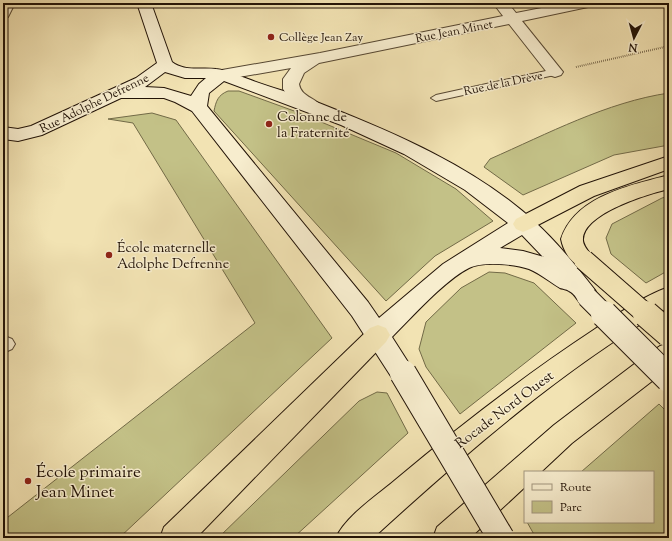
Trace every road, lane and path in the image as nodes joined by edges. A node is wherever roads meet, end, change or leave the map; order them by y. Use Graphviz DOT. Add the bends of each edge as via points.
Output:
graph roads {
  1 [pos="8,3"];
  2 [pos="144,3"];
  3 [pos="500,3"];
  4 [pos="588,3"];
  5 [pos="3,14"];
  6 [pos="513,19"];
  7 [pos="669,46"];
  8 [pos="320,58"];
  9 [pos="166,64"];
  10 [pos="555,72"];
  11 [pos="222,75"];
  12 [pos="111,97"];
  13 [pos="436,98"];
  14 [pos="198,107"];
  15 [pos="313,107"];
  16 [pos="3,134"];
  17 [pos="669,162"];
  18 [pos="669,182"];
  19 [pos="523,224"];
  20 [pos="463,261"];
  21 [pos="669,296"];
  22 [pos="587,297"];
  23 [pos="669,334"];
  24 [pos="378,335"];
  25 [pos="669,354"];
  26 [pos="669,378"];
  27 [pos="175,538"];
  28 [pos="351,538"];
  29 [pos="448,538"];
  30 [pos="501,538"];
  1 -- 5 [label="street"];
  2 -- 9 [label="street"];
  3 -- 6 [label="street, Rue de la Drève"];
  4 -- 6 [label="street, Rue Jean Minet"];
  6 -- 8 [label="street, Rue Jean Minet"];
  6 -- 10 [label="street, Rue de la Drève"];
  7 -- 10 [label="path"];
  8 -- 11 [label="street, Rue Jean Minet"];
  8 -- 15 [label="street, Rue Jean Minet" via="302,66 291,78 291,91"];
  9 -- 11 [label="street" via="177,71"];
  9 -- 12 [label="street, Rue Adolphe Defrenne" via="142,82"];
  10 -- 13 [label="lane, Rue de la Drève"];
  11 -- 14 [label="street" via="202,90"];
  11 -- 15 [label="street"];
  12 -- 14 [label="street" via="154,90 176,96"];
  12 -- 16 [label="street, Rue Adolphe Defrenne" via="30,133"];
  14 -- 24 [label="street"];
  15 -- 19 [label="street" via="392,140 431,160 474,187"];
  17 -- 19 [label="highway" via="587,191"];
  18 -- 23 [label="highway, bridge" via="598,208 579,221 572,240 575,249 584,260"];
  19 -- 20 [label="street"];
  19 -- 22 [label="street" via="550,250"];
  20 -- 22 [label="street" via="490,256 525,259 560,275"];
  20 -- 24 [label="street" via="408,305"];
  21 -- 28 [label="highway, Rocade Nord Ouest" via="584,348 498,413 447,453"];
  22 -- 26 [label="street, bridge"];
  24 -- 27 [label="highway"];
  24 -- 30 [label="street, bridge"];
  25 -- 29 [label="highway" via="563,434"];
}
